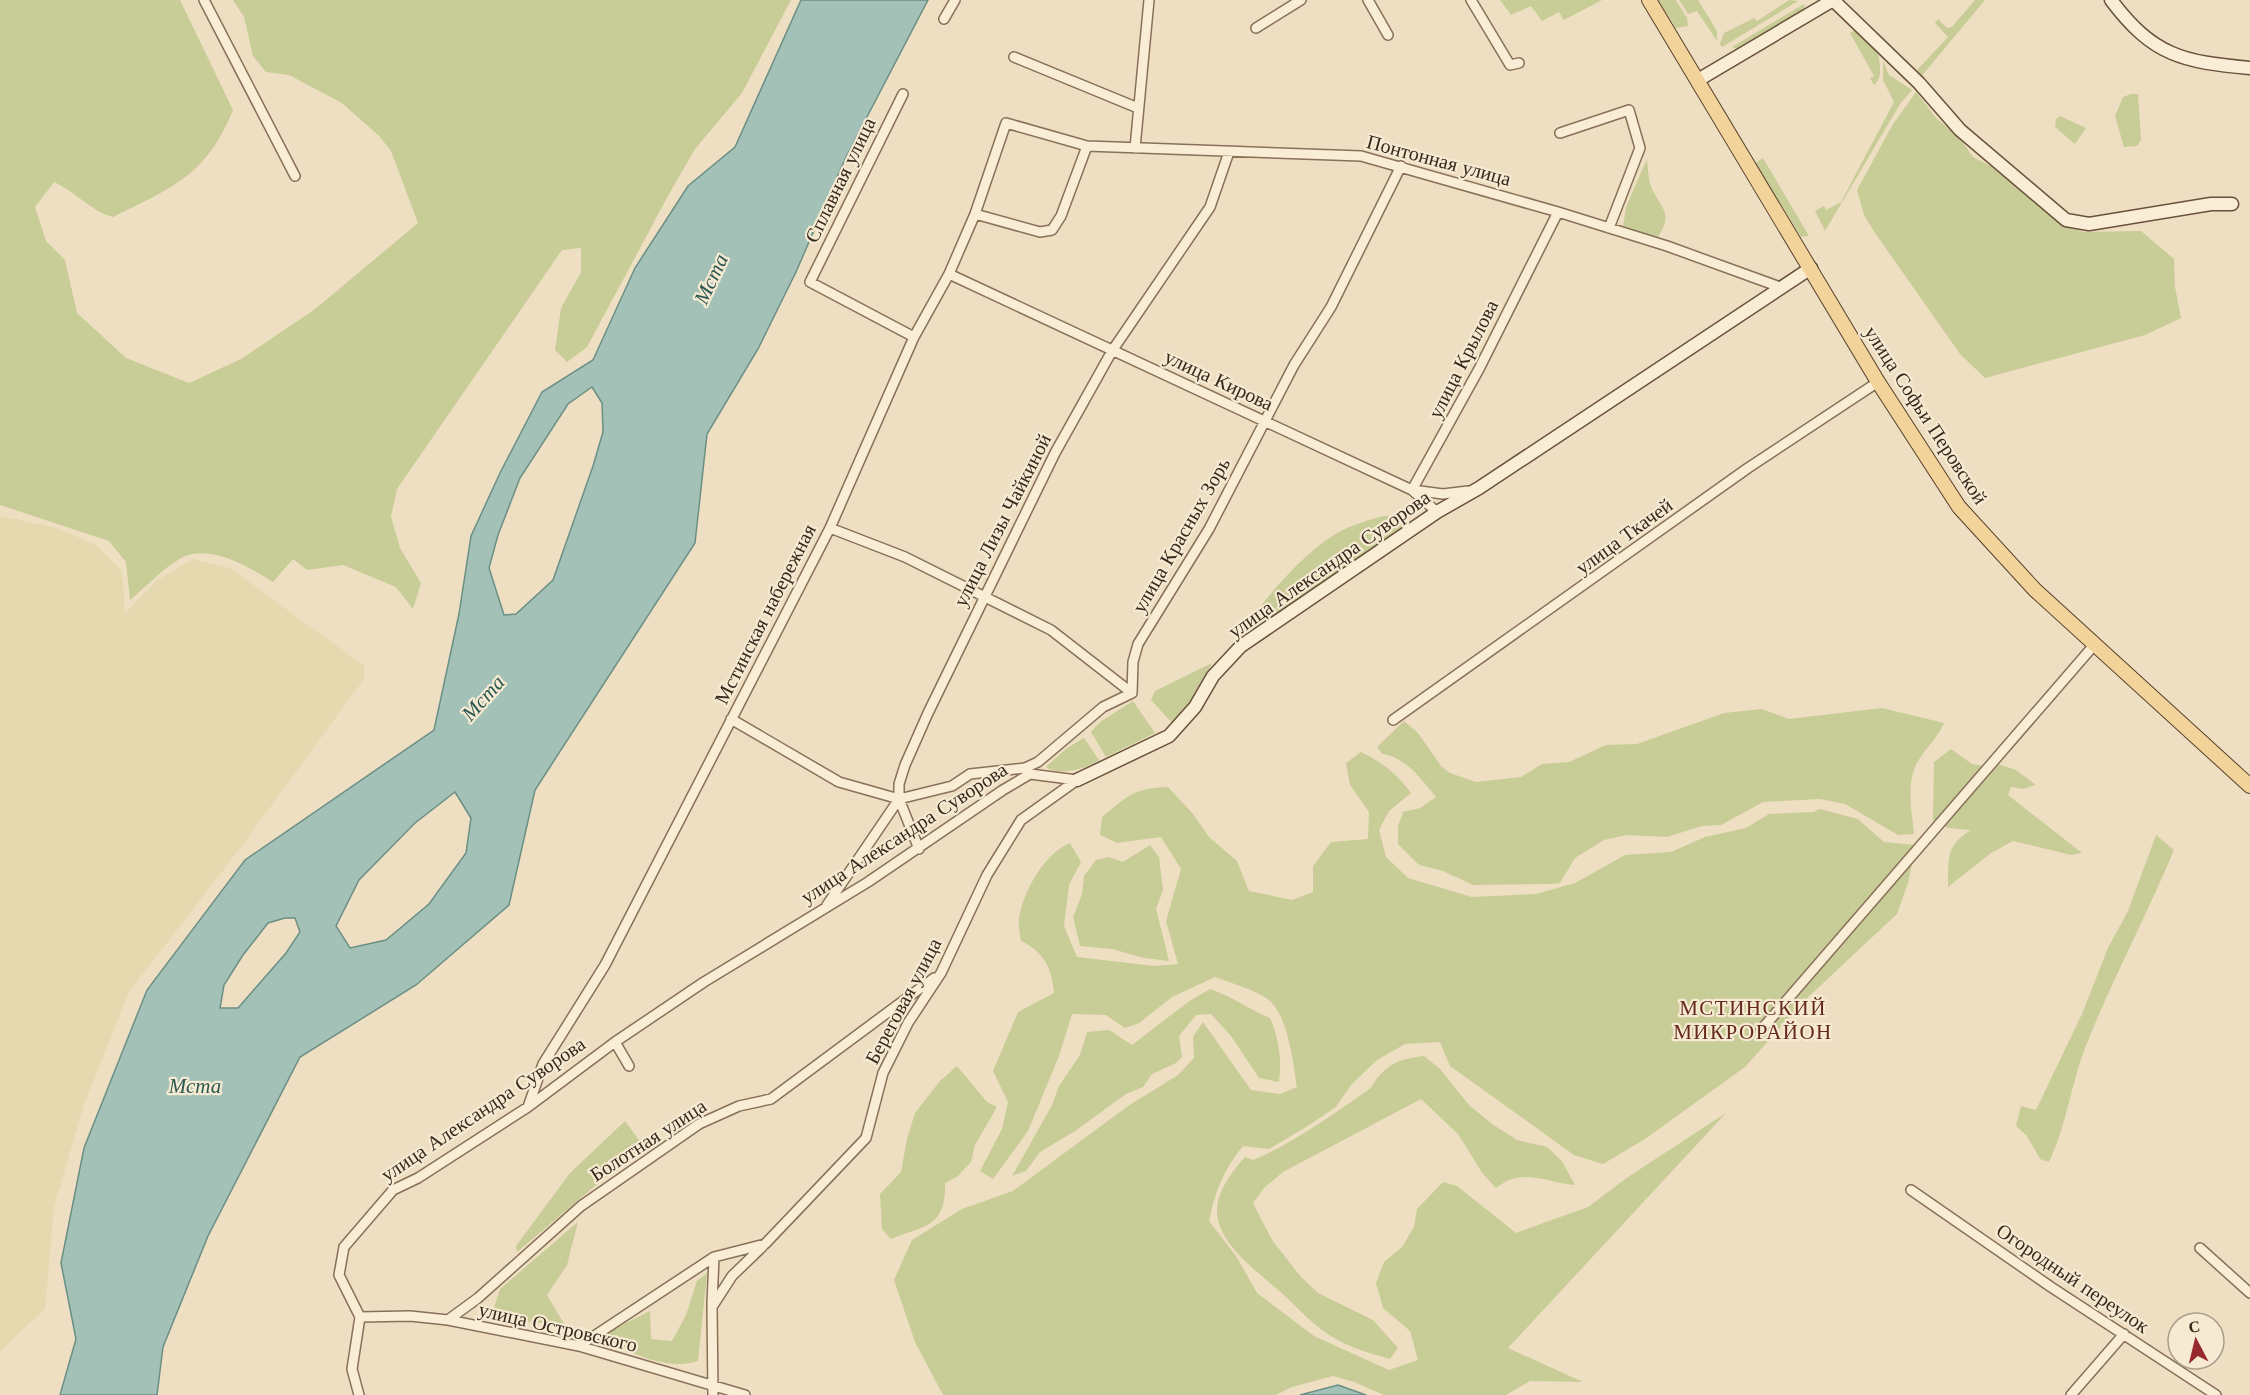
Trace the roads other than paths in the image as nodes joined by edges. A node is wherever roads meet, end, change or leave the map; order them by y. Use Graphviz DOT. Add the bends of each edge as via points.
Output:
graph roads {
  1 [pos="204,0"];
  2 [pos="955,0"];
  3 [pos="1149,0"];
  4 [pos="1301,0"];
  5 [pos="1368,0"];
  6 [pos="1471,0"];
  7 [pos="1649,0"];
  8 [pos="1833,0"];
  9 [pos="2110,0"];
  10 [pos="944,19"];
  11 [pos="1256,28"];
  12 [pos="1388,35"];
  13 [pos="1014,57"];
  14 [pos="1519,63"];
  15 [pos="2250,68"];
  16 [pos="1698,80"];
  17 [pos="903,94"];
  18 [pos="1138,108"];
  19 [pos="1006,123"];
  20 [pos="1560,132"];
  21 [pos="1088,146"];
  22 [pos="1135,148"];
  23 [pos="1229,152"];
  24 [pos="1401,166"];
  25 [pos="295,176"];
  26 [pos="2232,204"];
  27 [pos="1558,212"];
  28 [pos="975,214"];
  29 [pos="1609,228"];
  30 [pos="1811,268"];
  31 [pos="949,274"];
  32 [pos="1780,287"];
  33 [pos="914,337"];
  34 [pos="1112,351"];
  35 [pos="1878,382"];
  36 [pos="1265,422"];
  37 [pos="1479,488"];
  38 [pos="1412,490"];
  39 [pos="1437,512"];
  40 [pos="830,528"];
  41 [pos="984,595"];
  42 [pos="2095,644"];
  43 [pos="1132,693"];
  44 [pos="731,719"];
  45 [pos="1393,720"];
  46 [pos="1077,780"];
  47 [pos="2250,786"];
  48 [pos="898,799"];
  49 [pos="919,849"];
  50 [pos="824,910"];
  51 [pos="941,973"];
  52 [pos="1761,1030"];
  53 [pos="615,1042"];
  54 [pos="629,1066"];
  55 [pos="528,1107"];
  56 [pos="1911,1190"];
  57 [pos="765,1244"];
  58 [pos="2200,1248"];
  59 [pos="714,1257"];
  60 [pos="2250,1293"];
  61 [pos="712,1306"];
  62 [pos="360,1317"];
  63 [pos="448,1320"];
  64 [pos="2124,1334"];
  65 [pos="579,1346"];
  66 [pos="714,1390"];
  67 [pos="359,1395"];
  68 [pos="745,1395"];
  69 [pos="2071,1395"];
  70 [pos="2216,1395"];
  1 -- 25 [label="street"];
  2 -- 10 [label="street"];
  3 -- 18 [label="street"];
  4 -- 11 [label="street"];
  5 -- 12 [label="street"];
  6 -- 14 [label="street" via="1510,65"];
  7 -- 16 [label="main road, улица Софьи Перовской"];
  8 -- 16 [label="street"];
  8 -- 26 [label="street" via="1919,83 1960,130 2066,220 2088,224"];
  9 -- 15 [label="street" via="2128,23 2154,45 2188,61"];
  13 -- 18 [label="street"];
  16 -- 30 [label="main road, улица Софьи Перовской"];
  17 -- 33 [label="street, Сплавная улица" via="810,282"];
  18 -- 22 [label="street"];
  19 -- 21 [label="street, Понтонная улица"];
  19 -- 28 [label="street, Мстинская набережная"];
  20 -- 29 [label="street" via="1629,111 1640,148"];
  21 -- 22 [label="street, Понтонная улица"];
  21 -- 28 [label="street" via="1052,230 1040,232"];
  22 -- 23 [label="street, Понтонная улица"];
  23 -- 24 [label="street, Понтонная улица" via="1361,156"];
  23 -- 34 [label="street, улица Лизы Чайкиной" via="1210,207"];
  24 -- 27 [label="street, Понтонная улица"];
  24 -- 36 [label="street, улица Красных Зорь" via="1331,307 1294,365"];
  27 -- 29 [label="street, Понтонная улица"];
  27 -- 38 [label="street, улица Крылова" via="1474,379"];
  28 -- 31 [label="street, Мстинская набережная"];
  29 -- 32 [label="street, Понтонная улица"];
  30 -- 32 [label="street, улица Александра Суворова"];
  30 -- 35 [label="main road, улица Софьи Перовской"];
  31 -- 33 [label="street, Мстинская набережная"];
  31 -- 34 [label="street, улица Кирова"];
  32 -- 37 [label="street, улица Александра Суворова"];
  33 -- 40 [label="street, Мстинская набережная"];
  34 -- 36 [label="street, улица Кирова"];
  34 -- 41 [label="street, улица Лизы Чайкиной" via="1055,453"];
  35 -- 42 [label="main road, улица Софьи Перовской" via="1959,507 2028,583"];
  35 -- 45 [label="street, улица Ткачей" via="1748,468"];
  36 -- 38 [label="street, улица Кирова"];
  36 -- 43 [label="street, улица Красных Зорь" via="1209,529 1138,644"];
  37 -- 38 [label="street, улица Кирова" via="1443,494"];
  37 -- 39 [label="street, улица Александра Суворова"];
  38 -- 39 [label="street"];
  39 -- 46 [label="street, улица Александра Суворова" via="1241,646 1213,676 1195,707 1169,736"];
  40 -- 41 [label="street" via="905,557"];
  40 -- 44 [label="street, Мстинская набережная"];
  41 -- 43 [label="street" via="1051,630"];
  41 -- 48 [label="street, улица Лизы Чайкиной" via="904,765"];
  42 -- 47 [label="main road, улица Софьи Перовской"];
  42 -- 52 [label="street"];
  43 -- 48 [label="street" via="1104,707 1032,765 970,774 952,786"];
  44 -- 48 [label="street" via="839,782"];
  44 -- 55 [label="street, Мстинская набережная" via="605,965 543,1064"];
  46 -- 49 [label="street, улица Александра Суворова" via="1030,774"];
  46 -- 51 [label="street, Береговая улица" via="1021,819 987,875"];
  48 -- 49 [label="street"];
  48 -- 50 [label="street, улица Лизы Чайкиной"];
  49 -- 50 [label="street, улица Александра Суворова"];
  50 -- 53 [label="street, улица Александра Суворова" via="704,982"];
  51 -- 57 [label="street, Береговая улица" via="908,1023 883,1073 866,1138"];
  51 -- 63 [label="street, Болотная улица" via="771,1099 739,1106 699,1124 581,1206"];
  53 -- 54 [label="street"];
  53 -- 55 [label="street, улица Александра Суворова"];
  55 -- 62 [label="street, улица Александра Суворова" via="393,1190 344,1247 339,1275"];
  56 -- 64 [label="street, Огородный переулок"];
  57 -- 59 [label="street"];
  57 -- 61 [label="street, Береговая улица" via="732,1276"];
  58 -- 60 [label="street"];
  59 -- 61 [label="street"];
  59 -- 65 [label="street"];
  61 -- 66 [label="street"];
  62 -- 63 [label="street, улица Островского"];
  62 -- 67 [label="street" via="352,1369"];
  63 -- 65 [label="street, улица Островского"];
  64 -- 69 [label="street"];
  64 -- 70 [label="street, Огородный переулок"];
  65 -- 66 [label="street, улица Островского"];
  66 -- 68 [label="street, улица Островского"];
}
